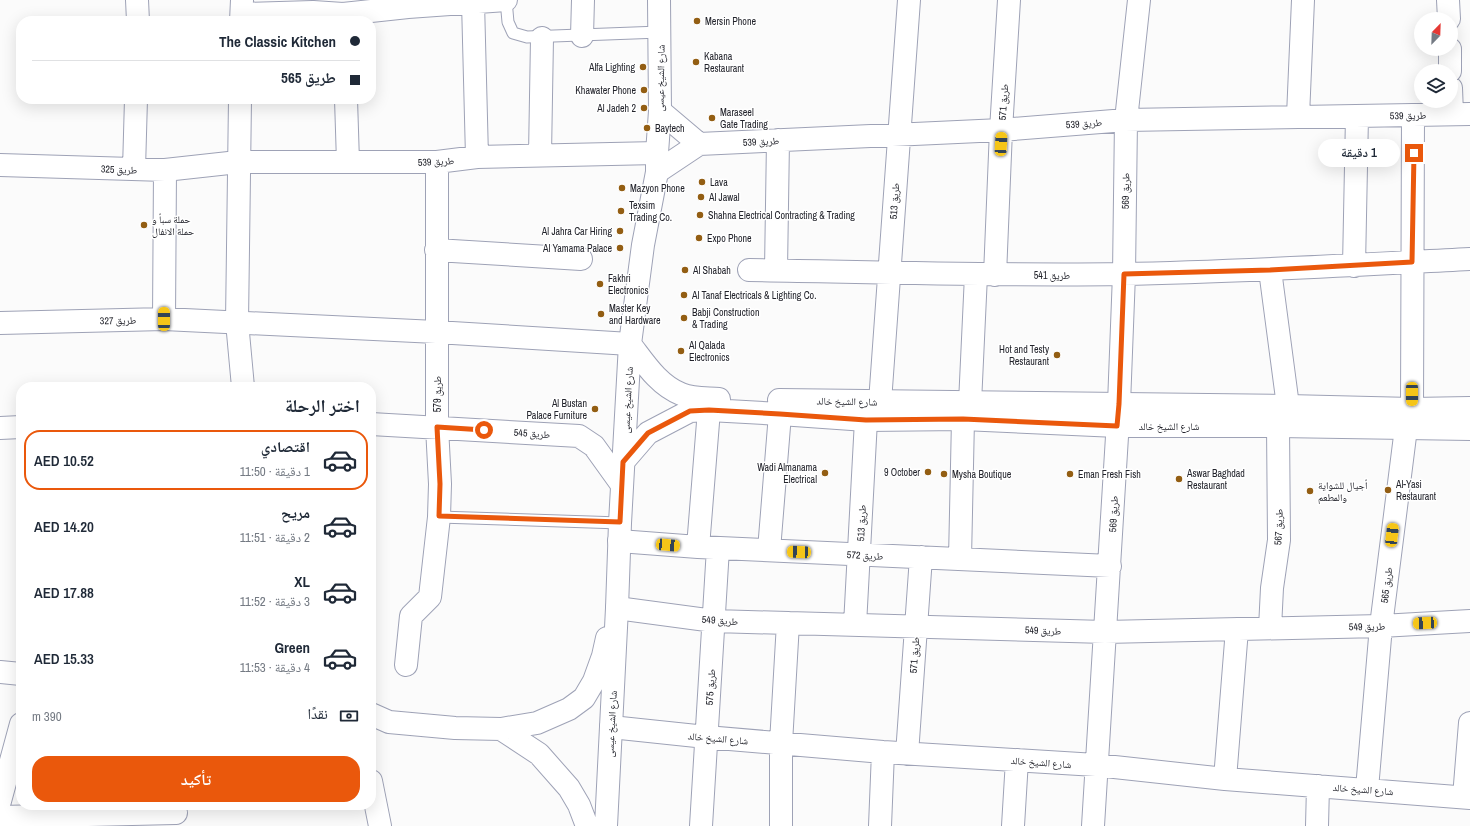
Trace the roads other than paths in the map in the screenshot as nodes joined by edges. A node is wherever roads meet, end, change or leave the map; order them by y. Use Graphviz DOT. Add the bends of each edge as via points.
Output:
graph roads {
  1 [pos="138,0"];
  2 [pos="506,0"];
  3 [pos="583,0"];
  4 [pos="659,0"];
  5 [pos="909,0"];
  6 [pos="1010,0"];
  7 [pos="1139,0"];
  8 [pos="1303,0"];
  9 [pos="1448,0"];
  10 [pos="473,2"];
  11 [pos="408,3"];
  12 [pos="242,12"];
  13 [pos="1449,12"];
  14 [pos="138,16"];
  15 [pos="338,16"];
  16 [pos="349,16"];
  17 [pos="660,32"];
  18 [pos="582,36"];
  19 [pos="542,38"];
  20 [pos="136,104"];
  21 [pos="240,104"];
  22 [pos="346,104"];
  23 [pos="660,111"];
  24 [pos="1461,114"];
  25 [pos="1414,115"];
  26 [pos="1298,116"];
  27 [pos="1357,116"];
  28 [pos="1126,120"];
  29 [pos="1001,130"];
  30 [pos="899,134"];
  31 [pos="778,140"];
  32 [pos="699,144"];
  33 [pos="540,155"];
  34 [pos="477,157"];
  35 [pos="238,162"];
  36 [pos="348,162"];
  37 [pos="437,162"];
  38 [pos="657,163"];
  39 [pos="0,165"];
  40 [pos="134,169"];
  41 [pos="165,170"];
  42 [pos="436,250"];
  43 [pos="580,259"];
  44 [pos="1470,259"];
  45 [pos="1412,262"];
  46 [pos="1354,266"];
  47 [pos="749,270"];
  48 [pos="776,270"];
  49 [pos="1270,270"];
  50 [pos="890,273"];
  51 [pos="1124,274"];
  52 [pos="985,275"];
  53 [pos="164,319"];
  54 [pos="237,322"];
  55 [pos="0,323"];
  56 [pos="436,332"];
  57 [pos="630,344"];
  58 [pos="243,382"];
  59 [pos="880,402"];
  60 [pos="1119,404"];
  61 [pos="1288,406"];
  62 [pos="1470,408"];
  63 [pos="709,410"];
  64 [pos="967,411"];
  65 [pos="780,414"];
  66 [pos="1409,419"];
  67 [pos="866,420"];
  68 [pos="376,424"];
  69 [pos="1117,426"];
  70 [pos="1278,426"];
  71 [pos="16,427"];
  72 [pos="437,427"];
  73 [pos="0,428"];
  74 [pos="1470,429"];
  75 [pos="623,462"];
  76 [pos="622,485"];
  77 [pos="439,516"];
  78 [pos="619,532"];
  79 [pos="708,548"];
  80 [pos="769,550"];
  81 [pos="859,554"];
  82 [pos="921,557"];
  83 [pos="960,559"];
  84 [pos="1110,566"];
  85 [pos="617,608"];
  86 [pos="714,621"];
  87 [pos="1470,621"];
  88 [pos="788,623"];
  89 [pos="855,625"];
  90 [pos="1381,626"];
  91 [pos="916,627"];
  92 [pos="1270,628"];
  93 [pos="1237,629"];
  94 [pos="1105,632"];
  95 [pos="406,665"];
  96 [pos="0,672"];
  97 [pos="16,674"];
  98 [pos="376,716"];
  99 [pos="1470,723"];
  100 [pos="611,727"];
  101 [pos="501,729"];
  102 [pos="16,733"];
  103 [pos="706,737"];
  104 [pos="781,743"];
  105 [pos="8,748"];
  106 [pos="883,752"];
  107 [pos="907,754"];
  108 [pos="1017,760"];
  109 [pos="1096,765"];
  110 [pos="1225,779"];
  111 [pos="1318,786"];
  112 [pos="1367,789"];
  113 [pos="1467,798"];
  114 [pos="0,801"];
  115 [pos="376,806"];
  116 [pos="176,815"];
  117 [pos="0,817"];
  118 [pos="380,826"];
  119 [pos="587,826"];
  120 [pos="606,826"];
  121 [pos="701,826"];
  122 [pos="781,826"];
  123 [pos="880,826"];
  124 [pos="1014,826"];
  125 [pos="1093,826"];
  126 [pos="1317,826"];
  1 -- 14 [label="street"];
  2 -- 10 [label="street"];
  2 -- 19 [label="lane" via="508,22 513,33 527,38"];
  3 -- 18 [label="street"];
  4 -- 17 [label="street, شارع الشيخ عيسى"];
  5 -- 30 [label="street, طريق 513"];
  6 -- 29 [label="street, طريق 571"];
  7 -- 28 [label="street, طريق 569"];
  8 -- 26 [label="street"];
  9 -- 13 [label="street"];
  10 -- 11 [label="street"];
  10 -- 34 [label="street"];
  11 -- 16 [label="street"];
  12 -- 15 [label="street" via="313,12"];
  17 -- 18 [label="lane"];
  17 -- 23 [label="street, شارع الشيخ عيسى"];
  18 -- 19 [label="lane"];
  19 -- 33 [label="street"];
  20 -- 40 [label="street"];
  21 -- 35 [label="street"];
  22 -- 36 [label="street"];
  23 -- 32 [label="street"];
  23 -- 38 [label="street, شارع الشيخ عيسى"];
  24 -- 25 [label="street, طريق 539"];
  25 -- 27 [label="street, طريق 539"];
  25 -- 45 [label="street, طريق 565"];
  26 -- 27 [label="street, طريق 539"];
  26 -- 28 [label="street, طريق 539"];
  27 -- 46 [label="street"];
  28 -- 29 [label="street, طريق 539"];
  28 -- 51 [label="street, طريق 569"];
  29 -- 30 [label="street, طريق 539"];
  29 -- 52 [label="street, طريق 571"];
  30 -- 31 [label="street, طريق 539"];
  30 -- 50 [label="street, طريق 513"];
  31 -- 32 [label="street, طريق 539"];
  31 -- 48 [label="street"];
  32 -- 38 [label="street"];
  33 -- 34 [label="street, طريق 539"];
  33 -- 38 [label="street, طريق 539"];
  34 -- 37 [label="street, طريق 539"];
  35 -- 36 [label="street, طريق 539"];
  35 -- 41 [label="street, طريق 325"];
  35 -- 54 [label="street"];
  36 -- 37 [label="street, طريق 539"];
  37 -- 42 [label="street, طريق 579"];
  38 -- 57 [label="street, شارع الشيخ عيسى"];
  39 -- 40 [label="street, طريق 325"];
  40 -- 41 [label="street, طريق 325"];
  41 -- 53 [label="street"];
  42 -- 43 [label="street"];
  42 -- 56 [label="street, طريق 579"];
  44 -- 45 [label="street, طريق 541"];
  45 -- 46 [label="street, طريق 541"];
  45 -- 66 [label="street, طريق 565"];
  46 -- 49 [label="street, طريق 541"];
  47 -- 48 [label="street, طريق 541"];
  48 -- 50 [label="street, طريق 541"];
  49 -- 51 [label="street, طريق 541"];
  49 -- 61 [label="street"];
  50 -- 52 [label="street, طريق 541"];
  50 -- 59 [label="street, طريق 513"];
  51 -- 52 [label="street, طريق 541"];
  51 -- 60 [label="street, طريق 569"];
  52 -- 64 [label="street, طريق 571"];
  53 -- 54 [label="street, طريق 327"];
  53 -- 55 [label="street, طريق 327"];
  54 -- 56 [label="street, طريق 327"];
  54 -- 58 [label="street"];
  56 -- 57 [label="street, طريق 327"];
  56 -- 72 [label="street, طريق 579"];
  57 -- 59 [label="street, شارع الشيخ خالد" via="665,386 682,394 704,398"];
  57 -- 75 [label="street, شارع الشيخ عيسى"];
  59 -- 64 [label="street, شارع الشيخ خالد"];
  60 -- 61 [label="street, شارع الشيخ خالد"];
  60 -- 64 [label="street, شارع الشيخ خالد"];
  60 -- 69 [label="street, طريق 569"];
  61 -- 66 [label="street, شارع الشيخ خالد"];
  62 -- 66 [label="street, شارع الشيخ خالد"];
  63 -- 65 [label="street, شارع الشيخ خالد"];
  63 -- 75 [label="street, شارع الشيخ خالد" via="690,411 648,433"];
  63 -- 79 [label="street, طريق 575"];
  64 -- 67 [label="street, شارع الشيخ خالد"];
  64 -- 69 [label="street, شارع الشيخ خالد"];
  64 -- 83 [label="street, طريق 571"];
  65 -- 67 [label="street, شارع الشيخ خالد"];
  65 -- 80 [label="street"];
  66 -- 70 [label="street, شارع الشيخ خالد"];
  66 -- 74 [label="street, شارع الشيخ خالد"];
  66 -- 90 [label="street, طريق 565"];
  67 -- 81 [label="street, طريق 513"];
  68 -- 72 [label="street, طريق 545"];
  69 -- 70 [label="street, شارع الشيخ خالد"];
  69 -- 84 [label="street, طريق 569"];
  70 -- 92 [label="street, طريق 567" via="1279,540 1272,588"];
  71 -- 73 [label="street"];
  72 -- 76 [label="street, طريق 545" via="579,436 594,446"];
  72 -- 77 [label="street, طريق 579"];
  75 -- 76 [label="street, شارع الشيخ عيسى"];
  76 -- 78 [label="street, شارع الشيخ عيسى"];
  77 -- 78 [label="lane"];
  77 -- 95 [label="street, طريق 579" via="430,597 410,616"];
  78 -- 79 [label="street, طريق 572"];
  78 -- 85 [label="street, شارع الشيخ عيسى"];
  79 -- 80 [label="street, طريق 572"];
  79 -- 86 [label="street, طريق 575"];
  80 -- 81 [label="street, طريق 572"];
  81 -- 82 [label="street, طريق 572"];
  81 -- 89 [label="street, طريق 513"];
  82 -- 83 [label="street, طريق 572"];
  82 -- 91 [label="street, طريق 571"];
  83 -- 84 [label="street, طريق 572"];
  84 -- 94 [label="street, طريق 569"];
  85 -- 86 [label="street, طريق 549"];
  85 -- 100 [label="street, شارع الشيخ عيسى"];
  85 -- 101 [label="street" via="594,681 584,698 569,709 537,723"];
  86 -- 88 [label="street, طريق 549"];
  86 -- 103 [label="street, طريق 575"];
  87 -- 90 [label="street, طريق 549"];
  88 -- 89 [label="street, طريق 549"];
  88 -- 104 [label="street"];
  89 -- 91 [label="street, طريق 549"];
  90 -- 92 [label="street, طريق 549"];
  90 -- 112 [label="street, طريق 565"];
  91 -- 94 [label="street, طريق 549"];
  91 -- 107 [label="street, طريق 571"];
  92 -- 93 [label="street, طريق 549"];
  93 -- 94 [label="street, طريق 549"];
  93 -- 110 [label="street"];
  94 -- 109 [label="street, طريق 569"];
  96 -- 97 [label="street"];
  98 -- 101 [label="street" via="389,722"];
  99 -- 113 [label="street"];
  100 -- 103 [label="street, شارع الشيخ خالد"];
  100 -- 120 [label="street, شارع الشيخ عيسى"];
  101 -- 119 [label="street" via="539,754 564,782 579,805"];
  102 -- 105 [label="street"];
  103 -- 104 [label="street, شارع الشيخ خالد"];
  103 -- 121 [label="street, طريق 575"];
  104 -- 106 [label="street, شارع الشيخ خالد"];
  104 -- 122 [label="street"];
  105 -- 114 [label="street"];
  106 -- 107 [label="street, شارع الشيخ خالد"];
  106 -- 123 [label="street"];
  107 -- 108 [label="street, شارع الشيخ خالد"];
  108 -- 109 [label="street, شارع الشيخ خالد"];
  108 -- 124 [label="street"];
  109 -- 110 [label="street, شارع الشيخ خالد"];
  109 -- 125 [label="street, طريق 569"];
  110 -- 111 [label="street, شارع الشيخ خالد"];
  111 -- 112 [label="street, شارع الشيخ خالد"];
  111 -- 126 [label="street"];
  112 -- 113 [label="street, شارع الشيخ خالد"];
  115 -- 118 [label="street"];
  116 -- 117 [label="street"];
}
